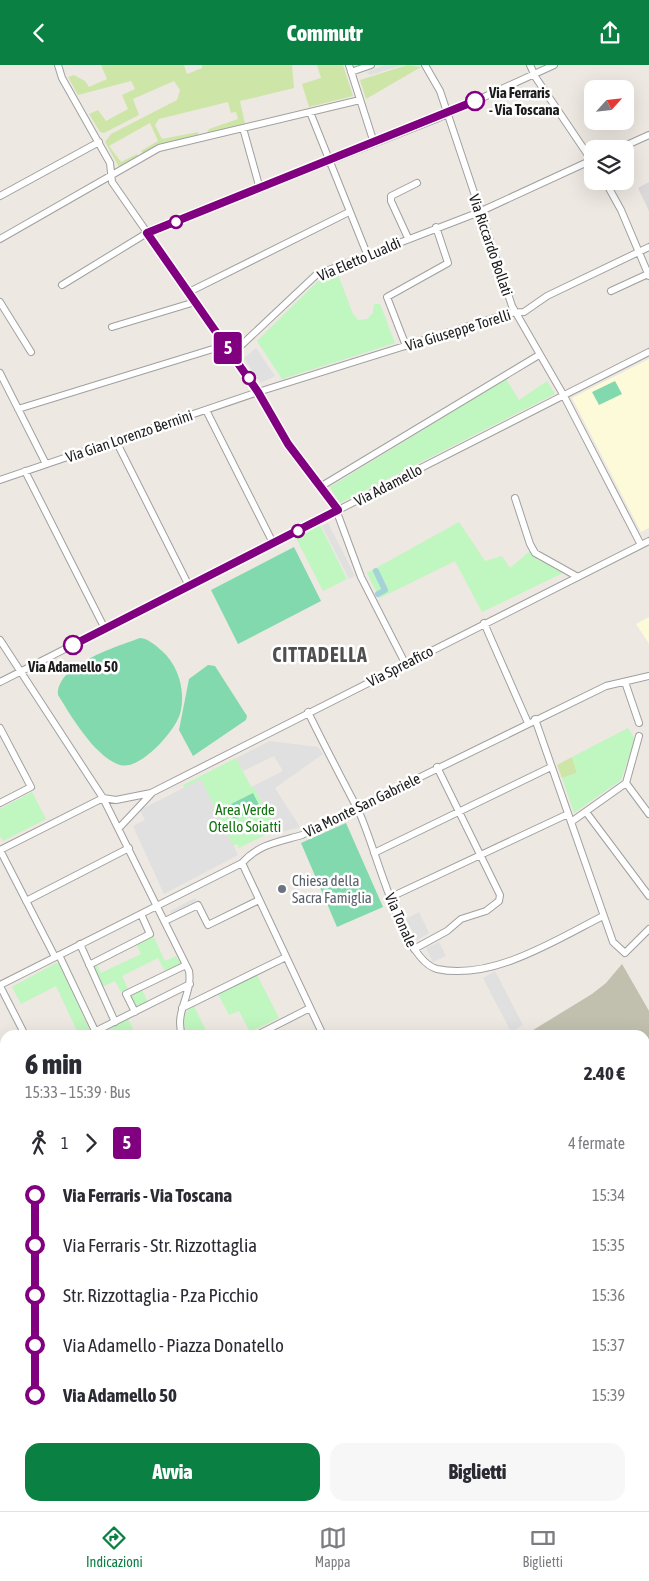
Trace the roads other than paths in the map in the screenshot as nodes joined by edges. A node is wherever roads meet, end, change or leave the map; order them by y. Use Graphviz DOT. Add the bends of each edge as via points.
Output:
graph roads {
  1 [pos="58,65"];
  2 [pos="372,65"];
  3 [pos="425,65"];
  4 [pos="530,65"];
  5 [pos="554,65"];
  6 [pos="350,68"];
  7 [pos="534,75"];
  8 [pos="360,100"];
  9 [pos="310,112"];
  10 [pos="448,114"];
  11 [pos="243,128"];
  12 [pos="649,135"];
  13 [pos="98,142"];
  14 [pos="634,142"];
  15 [pos="374,143"];
  16 [pos="584,148"];
  17 [pos="328,161"];
  18 [pos="584,164"];
  19 [pos="112,175"];
  20 [pos="417,183"];
  21 [pos="260,189"];
  22 [pos="610,190"];
  23 [pos="0,196"];
  24 [pos="480,211"];
  25 [pos="349,212"];
  26 [pos="436,227"];
  27 [pos="147,233"];
  28 [pos="408,238"];
  29 [pos="0,239"];
  30 [pos="649,247"];
  31 [pos="639,252"];
  32 [pos="367,254"];
  33 [pos="649,275"];
  34 [pos="62,285"];
  35 [pos="611,291"];
  36 [pos="189,292"];
  37 [pos="0,302"];
  38 [pos="195,302"];
  39 [pos="516,313"];
  40 [pos="112,327"];
  41 [pos="226,345"];
  42 [pos="406,346"];
  43 [pos="31,352"];
  44 [pos="649,352"];
  45 [pos="232,355"];
  46 [pos="539,355"];
  47 [pos="0,373"];
  48 [pos="258,392"];
  49 [pos="564,396"];
  50 [pos="18,409"];
  51 [pos="206,410"];
  52 [pos="116,441"];
  53 [pos="46,464"];
  54 [pos="25,471"];
  55 [pos="0,480"];
  56 [pos="320,487"];
  57 [pos="515,498"];
  58 [pos="338,510"];
  59 [pos="649,541"];
  60 [pos="273,543"];
  61 [pos="640,545"];
  62 [pos="578,577"];
  63 [pos="189,586"];
  64 [pos="484,623"];
  65 [pos="105,629"];
  66 [pos="0,640"];
  67 [pos="405,663"];
  68 [pos="19,673"];
  69 [pos="649,675"];
  70 [pos="624,681"];
  71 [pos="0,682"];
  72 [pos="308,712"];
  73 [pos="535,719"];
  74 [pos="528,723"];
  75 [pos="639,723"];
  76 [pos="0,728"];
  77 [pos="639,736"];
  78 [pos="2,739"];
  79 [pos="437,767"];
  80 [pos="551,767"];
  81 [pos="626,783"];
  82 [pos="152,793"];
  83 [pos="104,798"];
  84 [pos="0,803"];
  85 [pos="356,808"];
  86 [pos="458,812"];
  87 [pos="586,812"];
  88 [pos="568,814"];
  89 [pos="649,814"];
  90 [pos="571,822"];
  91 [pos="118,828"];
  92 [pos="129,848"];
  93 [pos="1,853"];
  94 [pos="374,853"];
  95 [pos="480,856"];
  96 [pos="242,863"];
  97 [pos="649,896"];
  98 [pos="391,897"];
  99 [pos="259,900"];
  100 [pos="26,901"];
  101 [pos="158,906"];
  102 [pos="141,914"];
  103 [pos="603,916"];
  104 [pos="165,921"];
  105 [pos="649,929"];
  106 [pos="80,944"];
  107 [pos="414,949"];
  108 [pos="57,956"];
  109 [pos="286,957"];
  110 [pos="89,965"];
  111 [pos="186,965"];
  112 [pos="190,984"];
  113 [pos="0,986"];
  114 [pos="182,1008"];
  115 [pos="310,1008"];
  116 [pos="134,1012"];
  117 [pos="115,1022"];
  118 [pos="22,1030"];
  119 [pos="94,1030"];
  120 [pos="101,1030"];
  121 [pos="181,1030"];
  122 [pos="268,1030"];
  123 [pos="321,1030"];
  1 -- 13 [label="street"];
  2 -- 6 [label="street"];
  3 -- 10 [label="street, Via Riccardo Bollati" via="440,91"];
  4 -- 7 [label="street"];
  5 -- 7 [label="street"];
  6 -- 8 [label="street"];
  7 -- 10 [label="street"];
  7 -- 16 [label="street"];
  8 -- 9 [label="street"];
  8 -- 15 [label="street"];
  9 -- 11 [label="street"];
  9 -- 17 [label="street"];
  10 -- 15 [label="street"];
  10 -- 24 [label="street, Via Riccardo Bollati"];
  11 -- 19 [label="street" via="159,148"];
  11 -- 21 [label="street"];
  12 -- 14 [label="street"];
  13 -- 19 [label="street" via="110,163"];
  13 -- 23 [label="street"];
  15 -- 17 [label="street"];
  17 -- 21 [label="street"];
  17 -- 25 [label="street"];
  18 -- 24 [label="street, Via Eletto Lualdi"];
  19 -- 27 [label="street" via="112,182"];
  19 -- 29 [label="street"];
  20 -- 28 [label="street" via="391,196 390,201"];
  21 -- 27 [label="street"];
  22 -- 31 [label="street"];
  24 -- 26 [label="street, Via Eletto Lualdi"];
  24 -- 39 [label="street, Via Riccardo Bollati"];
  25 -- 32 [label="street"];
  25 -- 36 [label="street"];
  26 -- 28 [label="street, Via Eletto Lualdi"];
  26 -- 42 [label="street" via="448,263 387,297"];
  27 -- 34 [label="street"];
  27 -- 36 [label="street"];
  28 -- 32 [label="street, Via Eletto Lualdi"];
  30 -- 31 [label="street, Via Giuseppe Torelli"];
  31 -- 33 [label="street"];
  31 -- 39 [label="street, Via Giuseppe Torelli" via="547,296 524,312"];
  32 -- 45 [label="street, Via Eletto Lualdi" via="316,275"];
  33 -- 35 [label="street"];
  36 -- 38 [label="street"];
  37 -- 43 [label="street"];
  38 -- 40 [label="street"];
  38 -- 41 [label="street"];
  39 -- 42 [label="street, Via Giuseppe Torelli"];
  39 -- 46 [label="street, Via Riccardo Bollati"];
  41 -- 45 [label="street"];
  41 -- 50 [label="street"];
  42 -- 48 [label="street, Via Giuseppe Torelli"];
  44 -- 49 [label="street, Via Adamello"];
  45 -- 48 [label="street"];
  46 -- 49 [label="street, Via Riccardo Bollati"];
  46 -- 56 [label="street"];
  47 -- 50 [label="street"];
  48 -- 51 [label="street, Via Gian Lorenzo Bernini"];
  48 -- 56 [label="street" via="288,444"];
  49 -- 58 [label="street, Via Adamello"];
  49 -- 61 [label="street, Via Riccardo Bollati"];
  50 -- 53 [label="street"];
  51 -- 52 [label="street, Via Gian Lorenzo Bernini"];
  51 -- 60 [label="street"];
  52 -- 53 [label="street, Via Gian Lorenzo Bernini"];
  52 -- 63 [label="street"];
  53 -- 54 [label="street, Via Gian Lorenzo Bernini"];
  54 -- 55 [label="street, Via Gian Lorenzo Bernini"];
  54 -- 65 [label="street"];
  56 -- 58 [label="street"];
  57 -- 62 [label="street" via="535,553"];
  58 -- 60 [label="street, Via Adamello"];
  58 -- 67 [label="street" via="361,577"];
  59 -- 61 [label="street, Via Spreafico"];
  60 -- 63 [label="street, Via Adamello"];
  61 -- 62 [label="street, Via Spreafico"];
  62 -- 64 [label="street, Via Spreafico"];
  63 -- 65 [label="street, Via Adamello"];
  64 -- 67 [label="street, Via Spreafico"];
  64 -- 74 [label="street"];
  65 -- 68 [label="street, Via Adamello"];
  66 -- 68 [label="street"];
  67 -- 72 [label="street, Via Spreafico"];
  68 -- 71 [label="street, Via Adamello"];
  68 -- 83 [label="street"];
  69 -- 70 [label="street, Via Monte San Gabriele"];
  70 -- 73 [label="street, Via Monte San Gabriele"];
  70 -- 75 [label="street"];
  72 -- 82 [label="street, Via Spreafico"];
  72 -- 85 [label="street, Via Tonale"];
  73 -- 74 [label="street, Via Monte San Gabriele"];
  73 -- 80 [label="street"];
  74 -- 79 [label="street, Via Monte San Gabriele"];
  76 -- 78 [label="street"];
  77 -- 81 [label="street"];
  78 -- 84 [label="street" via="31,787"];
  79 -- 85 [label="street, Via Monte San Gabriele"];
  79 -- 86 [label="street"];
  80 -- 86 [label="street"];
  80 -- 88 [label="street"];
  81 -- 87 [label="street"];
  81 -- 89 [label="street"];
  82 -- 83 [label="street, Via Spreafico" via="116,800"];
  82 -- 91 [label="street, Via Spreafico"];
  83 -- 91 [label="street"];
  83 -- 93 [label="street"];
  85 -- 94 [label="street, Via Tonale"];
  85 -- 96 [label="street, Via Monte San Gabriele" via="302,835 267,844"];
  86 -- 94 [label="street"];
  86 -- 95 [label="street"];
  87 -- 90 [label="street"];
  87 -- 97 [label="street"];
  88 -- 90 [label="street"];
  88 -- 95 [label="street"];
  90 -- 103 [label="street"];
  91 -- 92 [label="street"];
  92 -- 100 [label="street"];
  92 -- 101 [label="street"];
  93 -- 100 [label="street"];
  94 -- 98 [label="street, Via Tonale"];
  95 -- 98 [label="street"];
  95 -- 107 [label="street" via="500,895 496,905 461,919 447,931"];
  96 -- 99 [label="street"];
  96 -- 101 [label="street, Via Monte San Gabriele"];
  98 -- 107 [label="street, Via Tonale"];
  99 -- 104 [label="street" via="208,925 198,905"];
  99 -- 109 [label="street"];
  100 -- 108 [label="street"];
  101 -- 102 [label="street, Via Monte San Gabriele"];
  101 -- 104 [label="street"];
  102 -- 106 [label="street, Via Monte San Gabriele"];
  102 -- 110 [label="street" via="150,934"];
  103 -- 105 [label="street" via="613,942 625,953"];
  103 -- 107 [label="street, Via Tonale" via="518,959 483,968 436,969 427,965"];
  104 -- 111 [label="street"];
  106 -- 108 [label="street, Via Monte San Gabriele"];
  106 -- 110 [label="street"];
  108 -- 113 [label="street, Via Monte San Gabriele"];
  108 -- 119 [label="street"];
  109 -- 114 [label="street"];
  109 -- 115 [label="street"];
  110 -- 117 [label="street"];
  111 -- 112 [label="street"];
  111 -- 116 [label="street" via="126,994"];
  112 -- 114 [label="street"];
  112 -- 116 [label="street"];
  113 -- 118 [label="street"];
  114 -- 121 [label="street" via="179,1018"];
  115 -- 122 [label="street"];
  115 -- 123 [label="street"];
  116 -- 117 [label="street"];
  117 -- 120 [label="street"];
}
